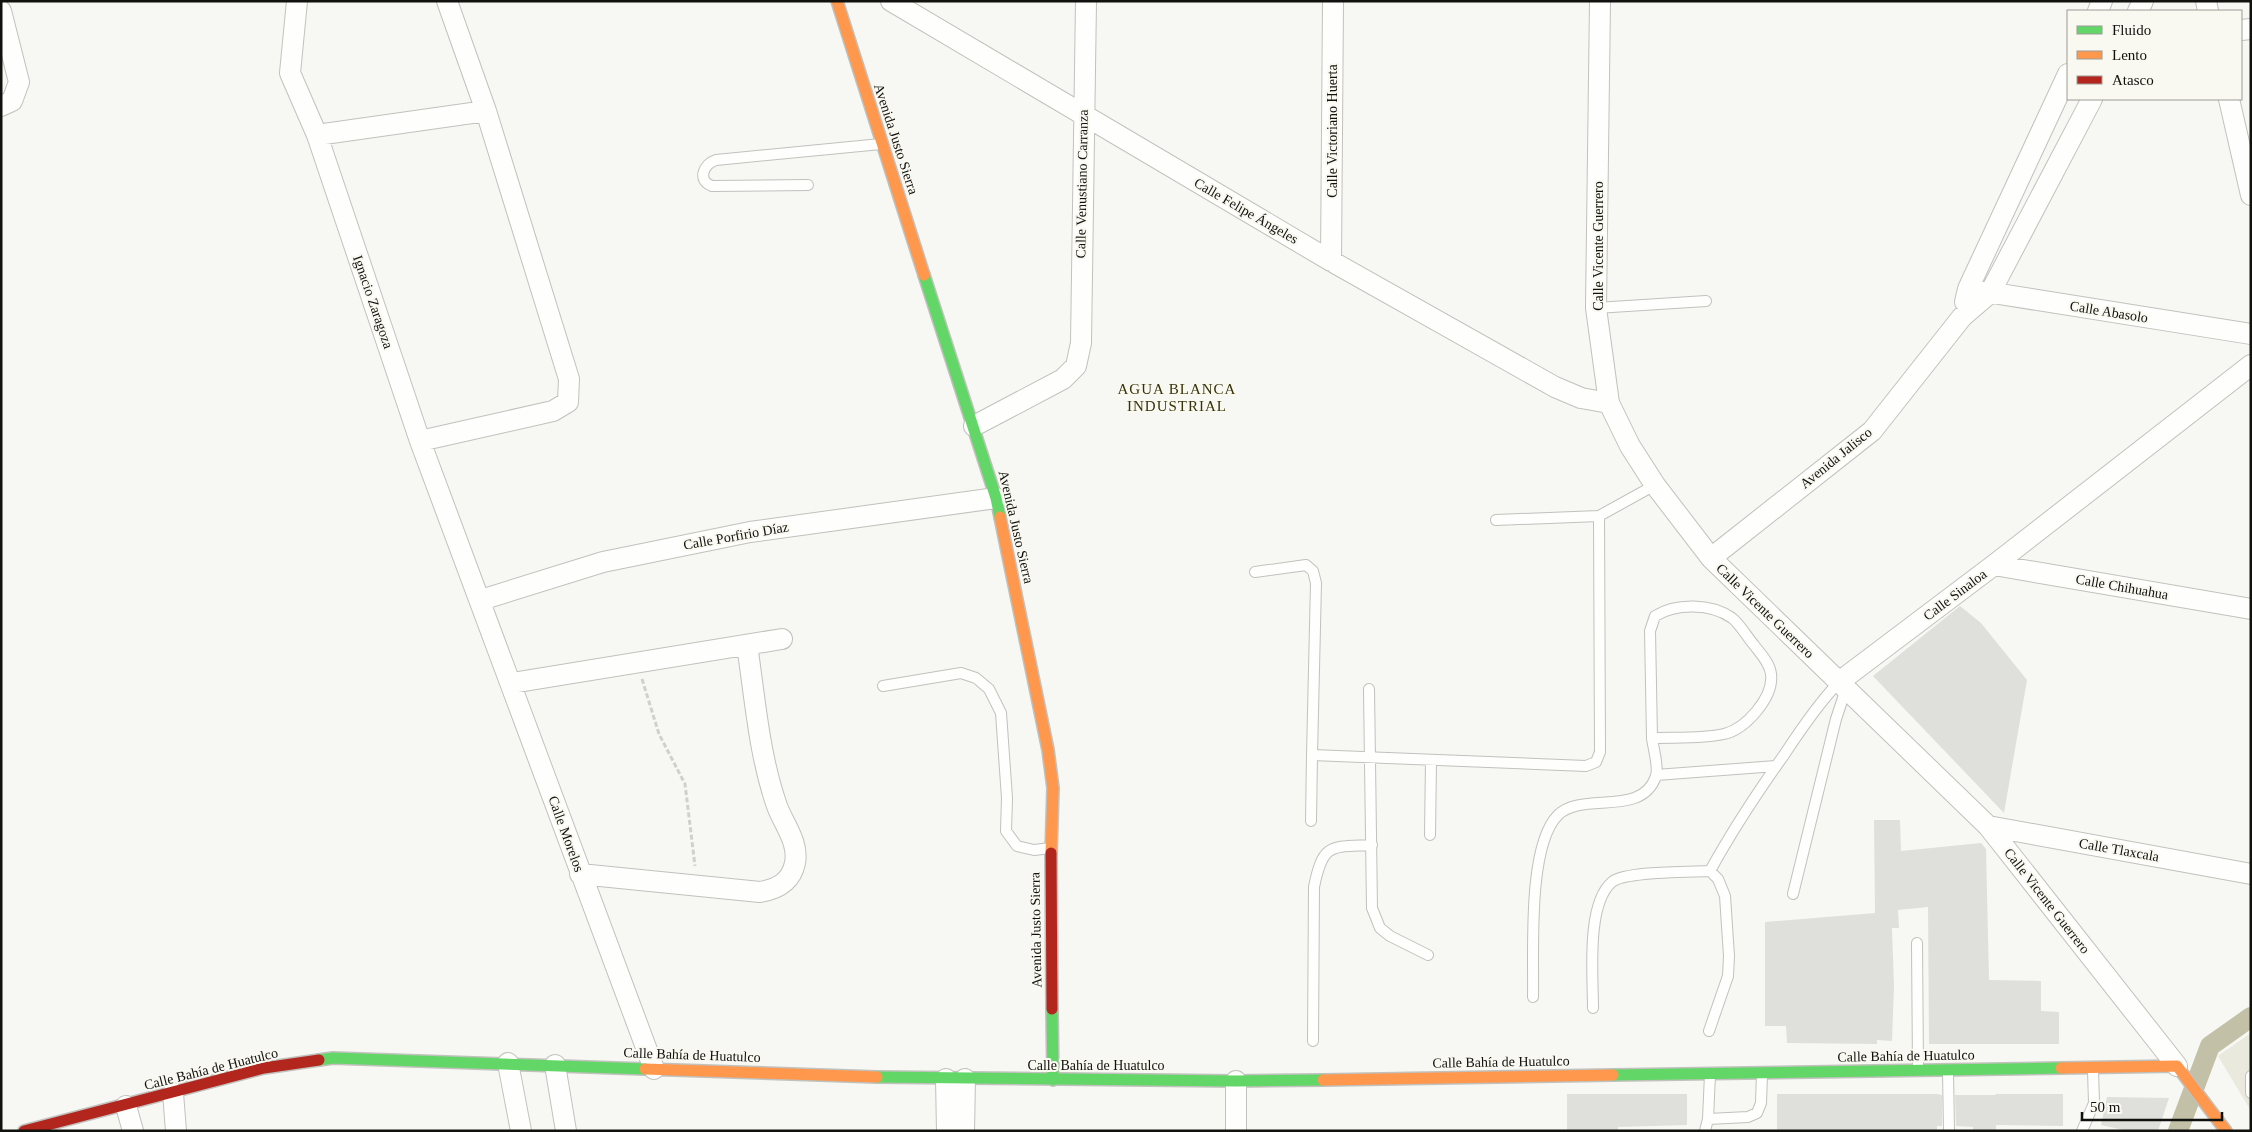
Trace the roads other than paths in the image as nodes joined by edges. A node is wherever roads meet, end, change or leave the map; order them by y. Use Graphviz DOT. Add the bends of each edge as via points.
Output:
graph roads {
  1 [pos="297,1"];
  2 [pos="447,1"];
  3 [pos="838,1"];
  4 [pos="891,1"];
  5 [pos="1086,1"];
  6 [pos="1333,1"];
  7 [pos="1600,1"];
  8 [pos="1,11"];
  9 [pos="2067,76"];
  10 [pos="2091,100"];
  11 [pos="2229,100"];
  12 [pos="7,104"];
  13 [pos="486,111"];
  14 [pos="1083,115"];
  15 [pos="317,135"];
  16 [pos="882,144"];
  17 [pos="2248,174"];
  18 [pos="808,185"];
  19 [pos="2251,195"];
  20 [pos="1331,261"];
  21 [pos="1968,290"];
  22 [pos="1990,293"];
  23 [pos="1706,301"];
  24 [pos="1596,308"];
  25 [pos="1962,317"];
  26 [pos="2251,334"];
  27 [pos="2251,365"];
  28 [pos="1610,404"];
  29 [pos="974,426"];
  30 [pos="420,441"];
  31 [pos="1655,485"];
  32 [pos="996,498"];
  33 [pos="1599,516"];
  34 [pos="1496,520"];
  35 [pos="1710,558"];
  36 [pos="1994,565"];
  37 [pos="1254,572"];
  38 [pos="481,600"];
  39 [pos="2251,609"];
  40 [pos="782,639"];
  41 [pos="747,645"];
  42 [pos="512,683"];
  43 [pos="883,686"];
  44 [pos="1842,686"];
  45 [pos="1369,689"];
  46 [pos="1652,738"];
  47 [pos="1312,755"];
  48 [pos="1371,759"];
  49 [pos="1431,761"];
  50 [pos="1776,766"];
  51 [pos="1656,774"];
  52 [pos="1311,821"];
  53 [pos="1988,826"];
  54 [pos="1430,835"];
  55 [pos="1372,845"];
  56 [pos="1050,848"];
  57 [pos="1710,872"];
  58 [pos="580,874"];
  59 [pos="2251,874"];
  60 [pos="1793,894"];
  61 [pos="1917,943"];
  62 [pos="1428,955"];
  63 [pos="1534,997"];
  64 [pos="1593,1008"];
  65 [pos="1709,1030"];
  66 [pos="1313,1040"];
  67 [pos="508,1063"];
  68 [pos="555,1065"];
  69 [pos="654,1068"];
  70 [pos="2093,1068"];
  71 [pos="2180,1069"];
  72 [pos="1918,1070"];
  73 [pos="1948,1070"];
  74 [pos="1710,1073"];
  75 [pos="1762,1073"];
  76 [pos="2251,1076"];
  77 [pos="955,1079"];
  78 [pos="1053,1080"];
  79 [pos="1236,1081"];
  80 [pos="173,1093"];
  81 [pos="2251,1093"];
  82 [pos="126,1106"];
  83 [pos="1708,1119"];
  84 [pos="24,1131"];
  85 [pos="133,1131"];
  86 [pos="176,1131"];
  87 [pos="521,1131"];
  88 [pos="566,1131"];
  89 [pos="947,1131"];
  90 [pos="964,1131"];
  91 [pos="1236,1131"];
  92 [pos="1705,1131"];
  93 [pos="1948,1131"];
  94 [pos="2082,1131"];
  95 [pos="2226,1131"];
  1 -- 15 [label="street, Ignacio Zaragoza" via="290,73"];
  2 -- 13 [label="street"];
  3 -- 16 [label="street, Avenida Justo Sierra"];
  4 -- 14 [label="street, Calle Felipe Ángeles"];
  5 -- 14 [label="street, Calle Venustiano Carranza"];
  6 -- 20 [label="street, Calle Victoriano Huerta"];
  7 -- 24 [label="street, Calle Vicente Guerrero"];
  8 -- 12 [label="street" via="19,82"];
  9 -- 21 [label="street, Avenida Jalisco"];
  10 -- 22 [label="street, Avenida Jalisco"];
  11 -- 17 [label="street"];
  13 -- 15 [label="street"];
  13 -- 30 [label="street" via="569,379 568,402 554,411"];
  14 -- 20 [label="street, Calle Felipe Ángeles"];
  14 -- 29 [label="street, Calle Venustiano Carranza" via="1081,343 1076,366 1063,379"];
  15 -- 30 [label="street, Ignacio Zaragoza"];
  16 -- 18 [label="lane" via="716,160 704,168 703,178 712,186"];
  16 -- 29 [label="street, Avenida Justo Sierra"];
  17 -- 19 [label="street"];
  20 -- 28 [label="street, Calle Felipe Ángeles" via="1555,387 1581,398"];
  21 -- 22 [label="street, Calle Abasolo"];
  21 -- 25 [label="street, Avenida Jalisco"];
  22 -- 25 [label="street, Avenida Jalisco"];
  22 -- 26 [label="street, Calle Abasolo"];
  23 -- 24 [label="lane"];
  24 -- 28 [label="street, Calle Vicente Guerrero"];
  25 -- 35 [label="street, Avenida Jalisco" via="1872,431"];
  27 -- 36 [label="street, Calle Sinaloa"];
  28 -- 31 [label="street, Calle Vicente Guerrero" via="1630,446"];
  29 -- 32 [label="street, Avenida Justo Sierra"];
  30 -- 38 [label="street, Ignacio Zaragoza"];
  31 -- 33 [label="lane"];
  31 -- 35 [label="street, Calle Vicente Guerrero"];
  32 -- 38 [label="street, Calle Porfirio Díaz" via="750,532 603,562"];
  32 -- 56 [label="street, Avenida Justo Sierra" via="1048,750 1053,788"];
  33 -- 34 [label="lane"];
  33 -- 49 [label="lane" via="1600,752 1596,762 1586,766"];
  35 -- 44 [label="street, Calle Vicente Guerrero"];
  36 -- 39 [label="street, Calle Chihuahua"];
  36 -- 44 [label="street, Calle Sinaloa"];
  37 -- 47 [label="lane" via="1306,565 1313,570 1316,583"];
  38 -- 42 [label="street, Calle Morelos"];
  40 -- 41 [label="street"];
  41 -- 42 [label="street"];
  41 -- 58 [label="street" via="766,768 777,807 794,842 795,865 788,880 777,889 760,892"];
  42 -- 58 [label="street, Calle Morelos"];
  43 -- 56 [label="lane" via="961,673 976,678 989,689 1001,713 1006,831 1018,846 1034,850"];
  44 -- 50 [label="lane, Calle Sinaloa" via="1820,702"];
  44 -- 53 [label="street, Calle Vicente Guerrero"];
  44 -- 60 [label="lane"];
  45 -- 48 [label="lane"];
  46 -- 46 [label="lane" via="1650,632 1655,616 1667,609 1683,606 1732,618 1765,658 1771,674 1769,690 1756,711 1746,724 1725,734"];
  46 -- 51 [label="lane"];
  47 -- 48 [label="lane"];
  47 -- 52 [label="lane"];
  48 -- 49 [label="lane"];
  48 -- 55 [label="lane"];
  49 -- 54 [label="lane"];
  50 -- 51 [label="lane"];
  50 -- 57 [label="lane, Calle Sinaloa" via="1730,835"];
  51 -- 63 [label="lane" via="1646,792 1629,800 1574,807 1559,815 1545,836 1536,876"];
  53 -- 59 [label="street, Calle Tlaxcala"];
  53 -- 71 [label="street, Calle Vicente Guerrero"];
  55 -- 62 [label="lane" via="1372,908 1380,928"];
  55 -- 66 [label="lane" via="1335,847 1323,854 1318,865 1314,887"];
  56 -- 78 [label="street, Avenida Justo Sierra"];
  57 -- 64 [label="lane" via="1636,875 1613,881 1600,899 1594,934"];
  57 -- 65 [label="lane" via="1718,879 1724,896 1728,976"];
  58 -- 69 [label="street, Calle Morelos"];
  61 -- 72 [label="lane"];
  67 -- 68 [label="street, Calle Bahía de Huatulco"];
  67 -- 80 [label="street, Calle Bahía de Huatulco" via="333,1058 264,1068"];
  67 -- 87 [label="street"];
  68 -- 69 [label="street, Calle Bahía de Huatulco"];
  68 -- 88 [label="street"];
  69 -- 77 [label="street, Calle Bahía de Huatulco"];
  70 -- 71 [label="street, Calle Bahía de Huatulco"];
  70 -- 73 [label="street, Calle Bahía de Huatulco"];
  70 -- 94 [label="lane" via="2094,1103"];
  71 -- 95 [label="street, Calle Vicente Guerrero"];
  72 -- 73 [label="street, Calle Bahía de Huatulco"];
  72 -- 75 [label="street, Calle Bahía de Huatulco"];
  73 -- 93 [label="lane"];
  74 -- 75 [label="street, Calle Bahía de Huatulco"];
  74 -- 79 [label="street, Calle Bahía de Huatulco"];
  74 -- 83 [label="lane"];
  75 -- 83 [label="lane" via="1761,1103 1757,1112 1748,1117"];
  76 -- 81 [label="lane"];
  77 -- 78 [label="street, Calle Bahía de Huatulco"];
  77 -- 89 [label="street"];
  77 -- 90 [label="street"];
  78 -- 79 [label="street, Calle Bahía de Huatulco"];
  79 -- 91 [label="street"];
  80 -- 82 [label="street, Calle Bahía de Huatulco"];
  80 -- 86 [label="street"];
  82 -- 84 [label="street, Calle Bahía de Huatulco"];
  82 -- 85 [label="street"];
  83 -- 92 [label="lane"];
}
